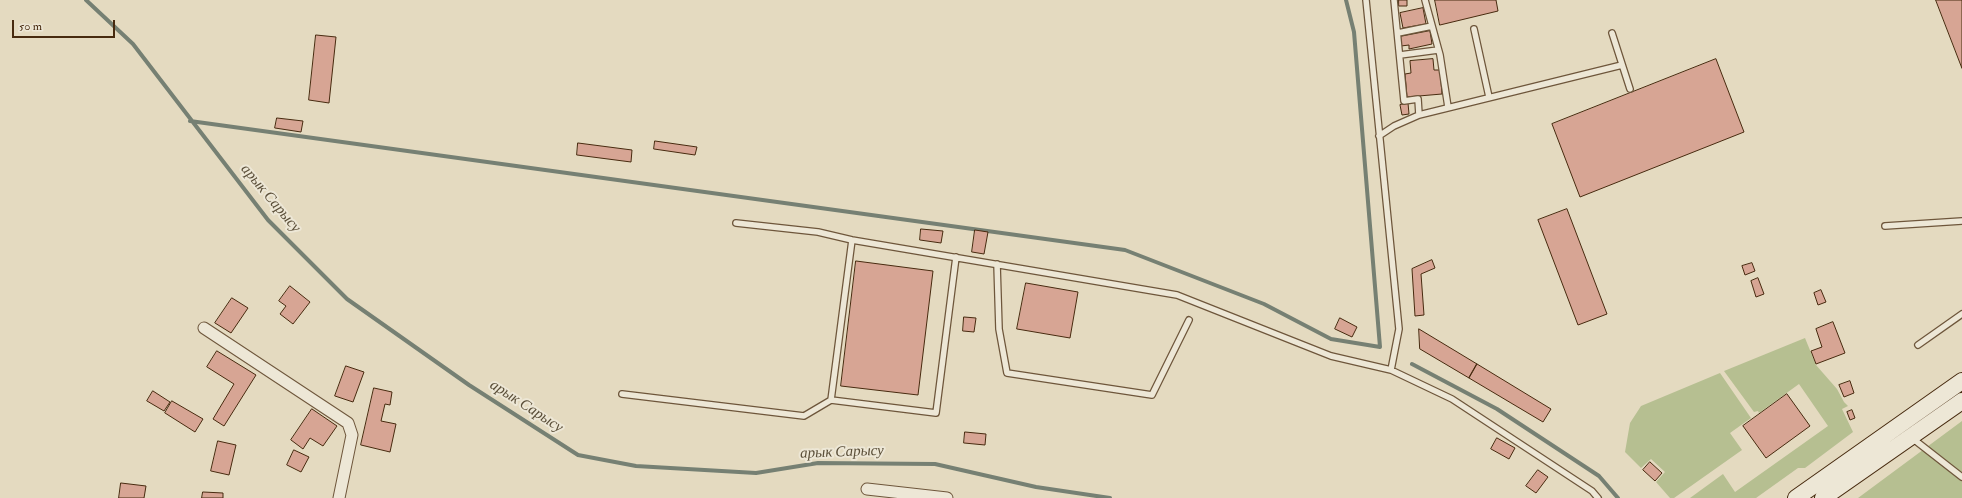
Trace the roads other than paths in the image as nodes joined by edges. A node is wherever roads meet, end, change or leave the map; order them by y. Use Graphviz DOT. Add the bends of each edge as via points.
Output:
graph roads {
  1 [pos="1366,0"];
  2 [pos="1394,0"];
  3 [pos="1425,0"];
  4 [pos="1432,26"];
  5 [pos="1474,29"];
  6 [pos="1398,33"];
  7 [pos="1612,33"];
  8 [pos="1438,50"];
  9 [pos="1400,56"];
  10 [pos="1622,65"];
  11 [pos="1630,89"];
  12 [pos="1489,97"];
  13 [pos="1448,107"];
  14 [pos="1419,114"];
  15 [pos="1379,136"];
  16 [pos="1962,221"];
  17 [pos="736,223"];
  18 [pos="1885,226"];
  19 [pos="852,240"];
  20 [pos="956,257"];
  21 [pos="997,264"];
  22 [pos="1962,314"];
  23 [pos="1189,320"];
  24 [pos="204,328"];
  25 [pos="1918,345"];
  26 [pos="1391,370"];
  27 [pos="1962,381"];
  28 [pos="622,394"];
  29 [pos="831,400"];
  30 [pos="1962,400"];
  31 [pos="1910,437"];
  32 [pos="1962,477"];
  33 [pos="867,489"];
  34 [pos="339,498"];
  35 [pos="947,498"];
  36 [pos="1598,498"];
  37 [pos="1796,498"];
  38 [pos="1823,498"];
  1 -- 15 [label="lane"];
  2 -- 6 [label="lane"];
  3 -- 4 [label="lane"];
  4 -- 6 [label="lane"];
  4 -- 8 [label="lane"];
  5 -- 12 [label="lane"];
  6 -- 9 [label="lane"];
  7 -- 10 [label="lane"];
  8 -- 9 [label="lane"];
  8 -- 13 [label="lane"];
  9 -- 14 [label="lane" via="1404,101 1418,100"];
  10 -- 11 [label="lane"];
  10 -- 12 [label="lane"];
  12 -- 13 [label="lane"];
  13 -- 14 [label="lane"];
  14 -- 15 [label="lane"];
  15 -- 26 [label="lane" via="1399,329"];
  16 -- 18 [label="lane"];
  17 -- 19 [label="lane" via="818,232"];
  19 -- 20 [label="lane"];
  19 -- 29 [label="lane"];
  20 -- 21 [label="lane"];
  20 -- 29 [label="lane" via="936,413"];
  21 -- 23 [label="lane" via="1000,329 1006,373 1152,395"];
  21 -- 26 [label="lane" via="1177,295 1331,356"];
  22 -- 25 [label="lane"];
  24 -- 34 [label="street" via="348,423 352,435"];
  26 -- 36 [label="lane" via="1452,399 1592,491"];
  27 -- 37 [label="main road"];
  28 -- 29 [label="lane" via="804,416"];
  30 -- 31 [label="main road"];
  31 -- 32 [label="lane"];
  31 -- 38 [label="main road"];
  33 -- 35 [label="street"];
}
